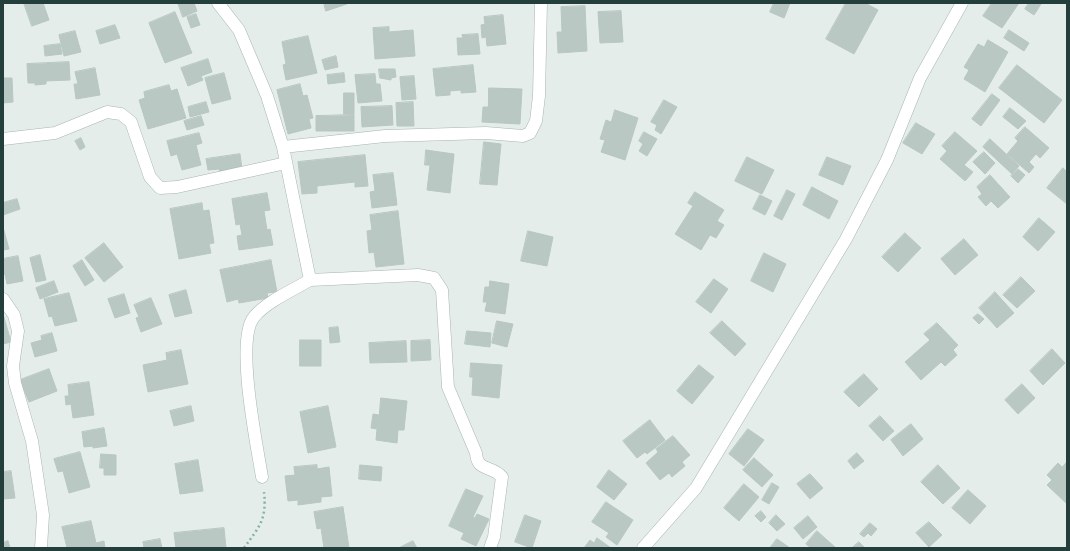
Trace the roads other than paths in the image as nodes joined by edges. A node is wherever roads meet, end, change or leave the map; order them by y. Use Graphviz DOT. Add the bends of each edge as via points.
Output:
graph roads {
  1 [pos="218,3"];
  2 [pos="541,3"];
  3 [pos="962,3"];
  4 [pos="3,139"];
  5 [pos="283,146"];
  6 [pos="286,163"];
  7 [pos="310,280"];
  8 [pos="3,299"];
  9 [pos="262,477"];
  10 [pos="41,548"];
  11 [pos="490,548"];
  12 [pos="643,548"];
  1 -- 5 [label="street" via="239,30 267,96"];
  2 -- 5 [label="street" via="539,96 536,120 530,133 523,136 486,133 392,135"];
  3 -- 12 [label="street" via="920,78 887,160 846,239 696,488"];
  4 -- 6 [label="street" via="55,133 107,112 121,114 131,122 150,177 160,188 177,187"];
  5 -- 6 [label="street"];
  6 -- 7 [label="street"];
  7 -- 9 [label="street" via="263,308 253,317 248,329 246,346 251,406"];
  7 -- 11 [label="street" via="418,275 434,278 442,290 448,387 476,453 476,460 480,465 497,471 502,477 494,538"];
  8 -- 10 [label="street" via="14,315 18,331 13,366 15,383 32,441 43,515"];
}
